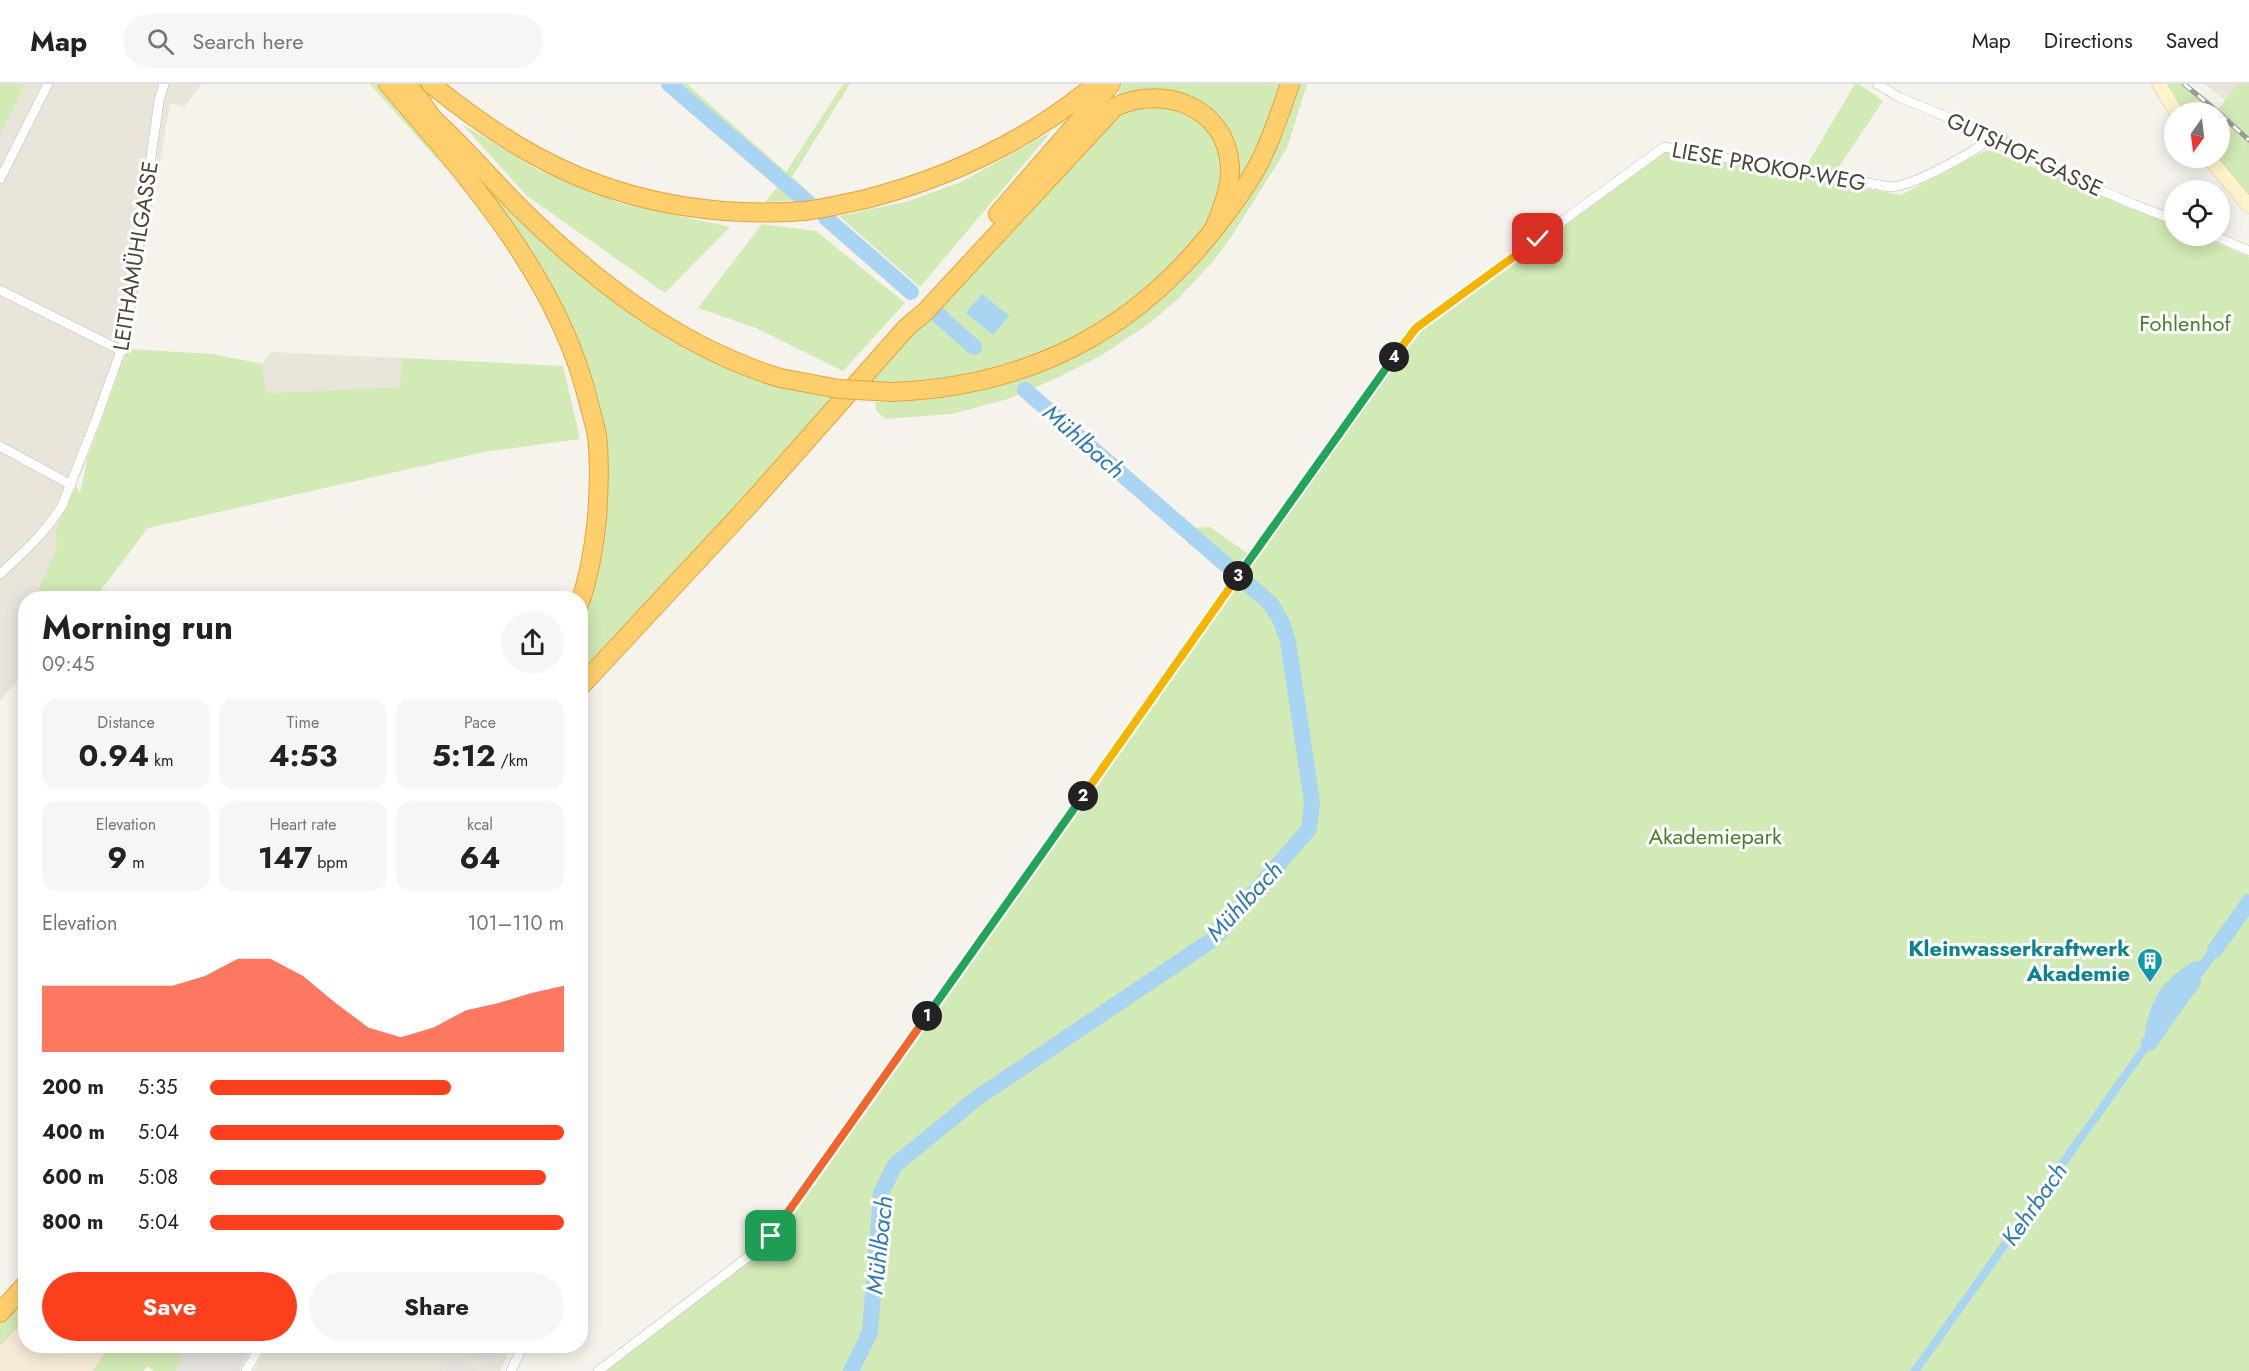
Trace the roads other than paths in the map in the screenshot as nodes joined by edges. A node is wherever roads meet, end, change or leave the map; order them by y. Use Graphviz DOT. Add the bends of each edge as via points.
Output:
graph roads {
  1 [pos="48,84"];
  2 [pos="164,84"];
  3 [pos="388,84"];
  4 [pos="396,84"];
  5 [pos="406,84"];
  6 [pos="431,84"];
  7 [pos="1096,84"];
  8 [pos="1111,84"];
  9 [pos="1122,84"];
  10 [pos="1290,84"];
  11 [pos="1877,84"];
  12 [pos="2159,84"];
  13 [pos="2170,102"];
  14 [pos="432,118"];
  15 [pos="1990,139"];
  16 [pos="2217,168"];
  17 [pos="0,179"];
  18 [pos="2249,206"];
  19 [pos="2164,216"];
  20 [pos="1214,229"];
  21 [pos="2230,243"];
  22 [pos="2249,251"];
  23 [pos="969,263"];
  24 [pos="0,290"];
  25 [pos="907,327"];
  26 [pos="122,351"];
  27 [pos="0,446"];
  28 [pos="70,485"];
  29 [pos="0,574"];
  30 [pos="584,591"];
  31 [pos="588,678"];
  32 [pos="18,1277"];
  33 [pos="18,1293"];
  34 [pos="0,1295"];
  35 [pos="0,1313"];
  36 [pos="257,1353"];
  37 [pos="520,1353"];
  38 [pos="246,1371"];
  39 [pos="511,1371"];
  40 [pos="598,1371"];
  1 -- 17 [label="street"];
  2 -- 26 [label="street, LEITHAMÜHLGASSE"];
  3 -- 30 [label="highway" via="491,211 533,272 562,324 583,379 597,435 599,497 595,542"];
  4 -- 14 [label="highway"];
  5 -- 14 [label="highway"];
  6 -- 7 [label="highway" via="518,146 597,183 690,207 806,211 913,186 971,163 1023,136"];
  8 -- 25 [label="highway" via="918,306"];
  9 -- 23 [label="highway"];
  10 -- 20 [label="highway" via="1258,166"];
  11 -- 15 [label="street, GUTSHOF-GASSE"];
  12 -- 13 [label="street"];
  14 -- 20 [label="highway, bridge" via="522,210 609,287 656,320 733,361 780,378 833,388 893,392 944,388 987,380 1033,365 1106,329 1146,300 1184,266"];
  15 -- 19 [label="street, GUTSHOF-GASSE"];
  15 -- 40 [label="street, LIESE PROKOP-WEG" via="1901,187 1664,147 1416,328 771,1236"];
  16 -- 18 [label="street"];
  20 -- 23 [label="highway" via="1230,176 1221,136 1206,115 1183,99 1163,94 1142,95 1107,113"];
  21 -- 22 [label="street"];
  23 -- 25 [label="highway"];
  24 -- 26 [label="street"];
  25 -- 31 [label="highway"];
  26 -- 28 [label="street, LEITHAMÜHLGASSE"];
  27 -- 28 [label="street"];
  28 -- 29 [label="street, LEITHAMÜHLGASSE" via="52,522"];
  32 -- 34 [label="highway"];
  33 -- 35 [label="highway"];
  36 -- 38 [label="street"];
  37 -- 39 [label="street"];
}
